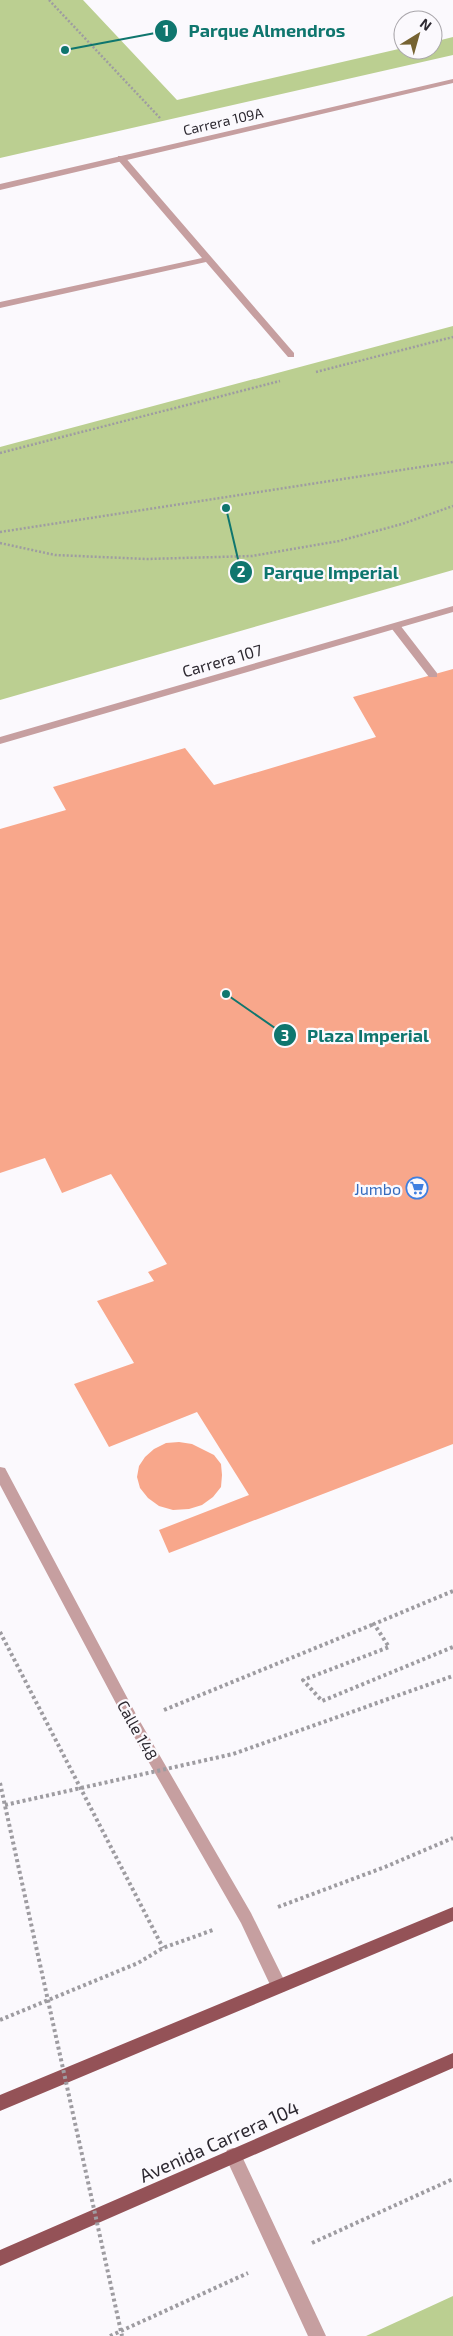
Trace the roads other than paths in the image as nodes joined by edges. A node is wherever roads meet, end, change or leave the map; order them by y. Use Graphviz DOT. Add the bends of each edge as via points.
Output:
graph roads {
  1 [pos="453,81"];
  2 [pos="121,158"];
  3 [pos="0,187"];
  4 [pos="208,259"];
  5 [pos="0,305"];
  6 [pos="291,355"];
  7 [pos="453,609"];
  8 [pos="396,626"];
  9 [pos="433,675"];
  10 [pos="0,741"];
  11 [pos="0,1472"];
  12 [pos="453,1914"];
  13 [pos="279,1986"];
  14 [pos="453,2060"];
  15 [pos="0,2103"];
  16 [pos="232,2156"];
  17 [pos="0,2258"];
  18 [pos="317,2336"];
  1 -- 2 [label="street, Carrera 109A"];
  2 -- 3 [label="street, Carrera 109A"];
  2 -- 4 [label="street"];
  4 -- 5 [label="street"];
  4 -- 6 [label="street"];
  7 -- 8 [label="street, Carrera 107"];
  8 -- 9 [label="street"];
  8 -- 10 [label="street, Carrera 107"];
  11 -- 13 [label="street, Calle 148" via="133,1722 246,1918"];
  12 -- 13 [label="main road"];
  13 -- 15 [label="main road"];
  14 -- 16 [label="main road, Avenida Carrera 104"];
  16 -- 17 [label="main road, Avenida Carrera 104"];
  16 -- 18 [label="street"];
}
